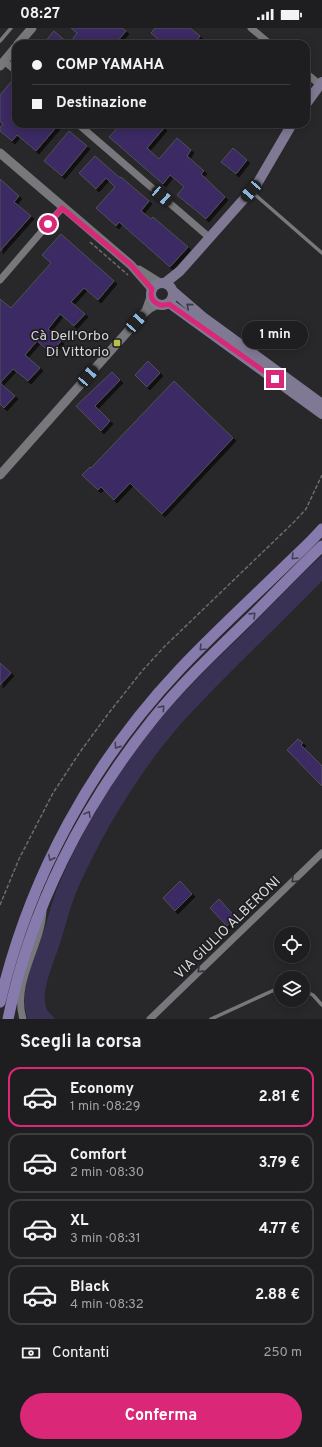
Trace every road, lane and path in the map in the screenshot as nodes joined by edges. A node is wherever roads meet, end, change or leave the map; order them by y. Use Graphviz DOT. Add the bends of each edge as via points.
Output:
graph roads {
  1 [pos="11,28"];
  2 [pos="32,28"];
  3 [pos="251,28"];
  4 [pos="22,40"];
  5 [pos="265,40"];
  6 [pos="0,41"];
  7 [pos="12,51"];
  8 [pos="1,61"];
  9 [pos="12,68"];
  10 [pos="310,76"];
  11 [pos="321,84"];
  12 [pos="310,99"];
  13 [pos="83,128"];
  14 [pos="290,128"];
  15 [pos="0,153"];
  16 [pos="251,191"];
  17 [pos="62,208"];
  18 [pos="210,238"];
  19 [pos="322,253"];
  20 [pos="0,280"];
  21 [pos="162,291"];
  22 [pos="322,404"];
  23 [pos="322,414"];
  24 [pos="0,475"];
  25 [pos="322,475"];
  26 [pos="322,529"];
  27 [pos="320,549"];
  28 [pos="322,853"];
  29 [pos="44,903"];
  30 [pos="0,905"];
  31 [pos="274,990"];
  32 [pos="310,994"];
  33 [pos="0,1002"];
  34 [pos="322,1005"];
  35 [pos="8,1019"];
  36 [pos="23,1019"];
  37 [pos="150,1019"];
  38 [pos="211,1019"];
  1 -- 6 [label="lane"];
  2 -- 4 [label="street"];
  3 -- 5 [label="street"];
  7 -- 8 [label="street"];
  8 -- 9 [label="street"];
  10 -- 11 [label="street"];
  11 -- 12 [label="main road"];
  13 -- 18 [label="street"];
  14 -- 16 [label="main road"];
  15 -- 17 [label="street"];
  16 -- 18 [label="main road"];
  16 -- 19 [label="lane"];
  17 -- 20 [label="street"];
  17 -- 21 [label="street"];
  18 -- 21 [label="main road"];
  22 -- 21 [label="main road, one-way" via="203,317"];
  21 -- 23 [label="main road" via="173,298 169,304"];
  21 -- 24 [label="street"];
  25 -- 30 [label="path" via="306,509 164,647 108,714 53,793 18,859"];
  26 -- 33 [label="main road, one-way" via="180,669 107,759 62,835 43,874 15,947"];
  29 -- 27 [label="main road, one-way" via="62,861 91,807 110,776 153,719 207,659"];
  28 -- 37 [label="street, VIA GIULIO ALBERONI, one-way"];
  29 -- 35 [label="main road" via="20,972"];
  29 -- 36 [label="street" via="42,924 22,989 20,1004"];
  31 -- 38 [label="lane"];
  32 -- 34 [label="lane"];
}
